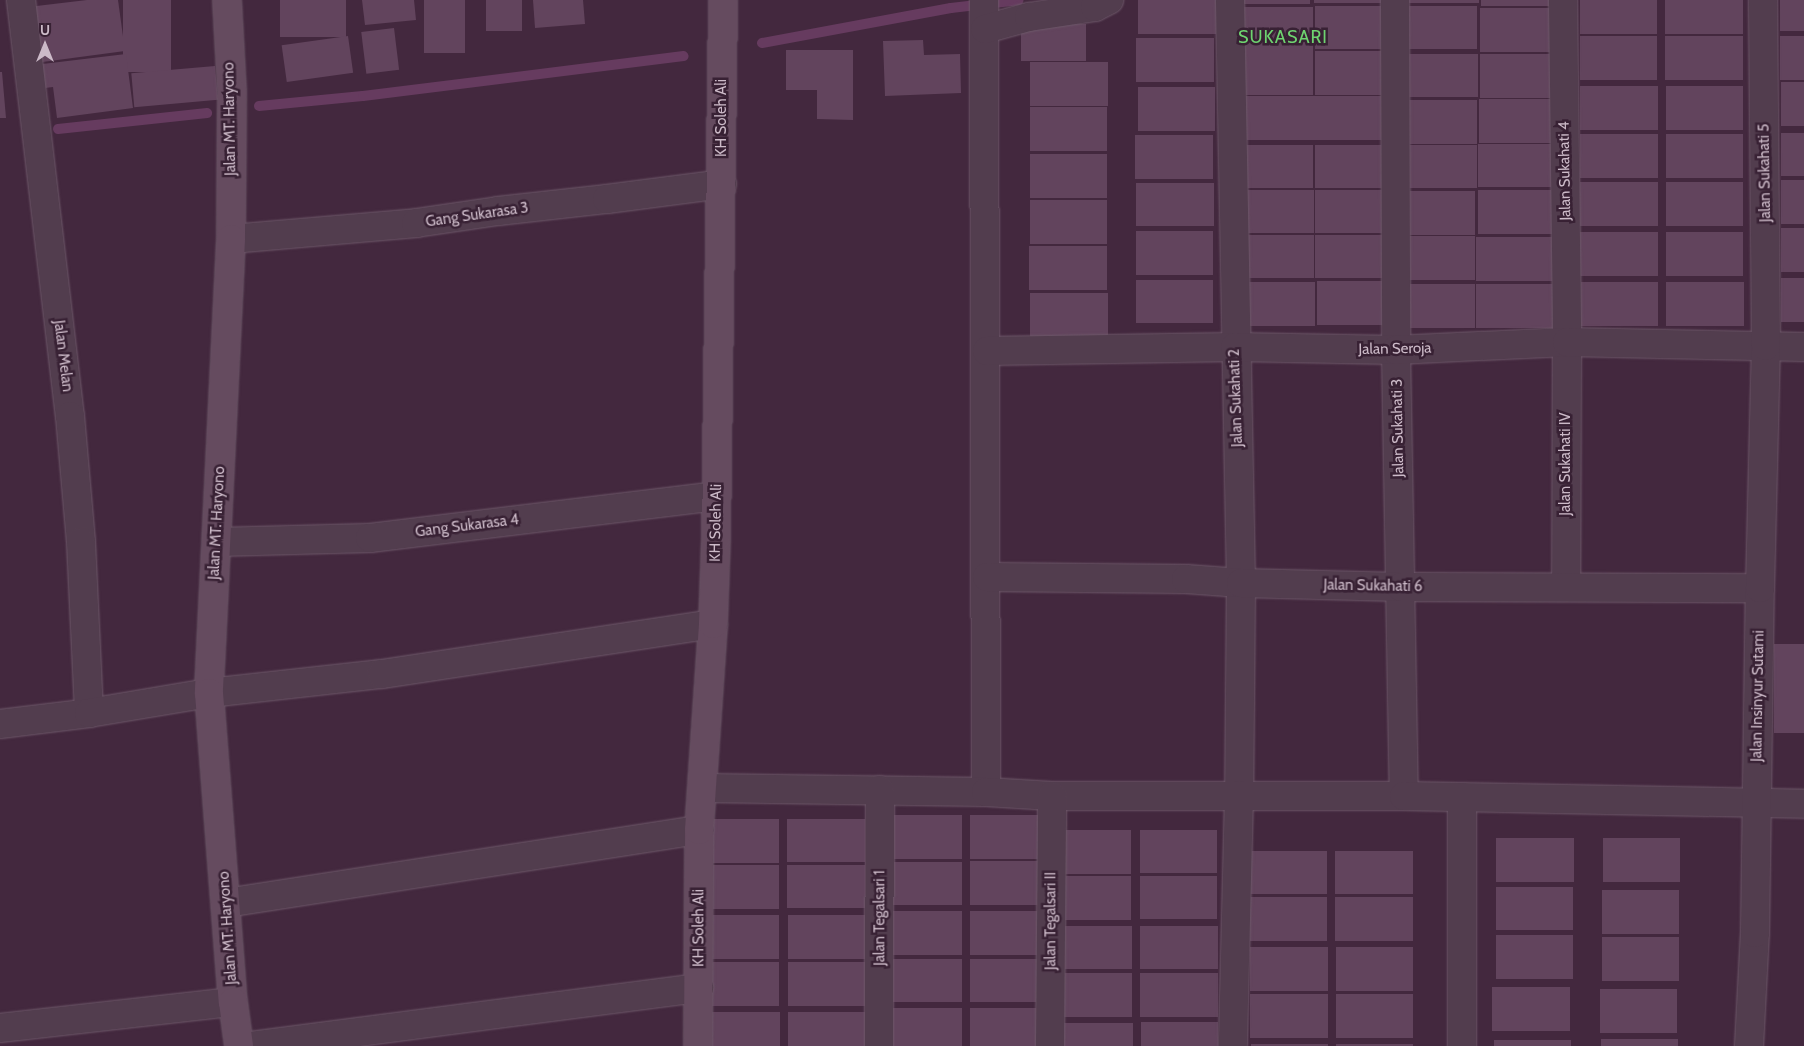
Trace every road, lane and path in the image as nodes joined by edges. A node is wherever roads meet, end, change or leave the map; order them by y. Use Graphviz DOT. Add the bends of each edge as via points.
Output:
graph roads {
  1 [pos="21,0"];
  2 [pos="227,0"];
  3 [pos="723,0"];
  4 [pos="1110,0"];
  5 [pos="1230,0"];
  6 [pos="1395,0"];
  7 [pos="1563,0"];
  8 [pos="1763,0"];
  9 [pos="984,16"];
  10 [pos="722,184"];
  11 [pos="231,239"];
  12 [pos="1567,342"];
  13 [pos="1766,346"];
  14 [pos="1804,346"];
  15 [pos="1235,347"];
  16 [pos="1396,350"];
  17 [pos="987,352"];
  18 [pos="716,496"];
  19 [pos="216,542"];
  20 [pos="987,577"];
  21 [pos="1242,583"];
  22 [pos="1566,586"];
  23 [pos="1401,587"];
  24 [pos="1760,588"];
  25 [pos="713,624"];
  26 [pos="210,693"];
  27 [pos="89,713"];
  28 [pos="0,724"];
  29 [pos="703,788"];
  30 [pos="880,790"];
  31 [pos="986,792"];
  32 [pos="1239,795"];
  33 [pos="1052,796"];
  34 [pos="1404,796"];
  35 [pos="1462,797"];
  36 [pos="1756,804"];
  37 [pos="1804,804"];
  38 [pos="699,830"];
  39 [pos="226,903"];
  40 [pos="700,988"];
  41 [pos="233,1002"];
  42 [pos="0,1028"];
  43 [pos="239,1046"];
  44 [pos="250,1046"];
  45 [pos="698,1046"];
  46 [pos="880,1046"];
  47 [pos="1050,1046"];
  48 [pos="1233,1046"];
  49 [pos="1462,1046"];
  50 [pos="1749,1046"];
  1 -- 27 [label="street, Jalan Melan" via="70,416 81,542"];
  2 -- 11 [label="street, Jalan MT. Haryono" via="232,92"];
  3 -- 10 [label="street, KH Soleh Ali"];
  4 -- 9 [label="street" via="1087,9 1029,17"];
  5 -- 15 [label="street, Jalan Sukahati 2"];
  6 -- 16 [label="street, Jalan Sukahati 3"];
  7 -- 12 [label="street, Jalan Sukahati 4"];
  8 -- 13 [label="street, Jalan Sukahati 5"];
  9 -- 17 [label="street"];
  10 -- 11 [label="street, Gang Sukarasa 3" via="416,223"];
  10 -- 18 [label="street, KH Soleh Ali"];
  11 -- 19 [label="street, Jalan MT. Haryono"];
  12 -- 13 [label="street, Jalan Seroja"];
  12 -- 16 [label="street, Jalan Seroja"];
  12 -- 22 [label="street, Jalan Sukahati IV"];
  13 -- 14 [label="street, Jalan Seroja"];
  13 -- 24 [label="street, Jalan Insinyur Sutami"];
  15 -- 16 [label="street, Jalan Seroja"];
  15 -- 17 [label="street, Jalan Seroja"];
  15 -- 21 [label="street, Jalan Sukahati 2"];
  16 -- 23 [label="street, Jalan Sukahati 3"];
  17 -- 20 [label="street"];
  18 -- 19 [label="street, Gang Sukarasa 4" via="370,538"];
  18 -- 25 [label="street, KH Soleh Ali"];
  19 -- 26 [label="street, Jalan MT. Haryono"];
  20 -- 21 [label="street, Jalan Sukahati 6"];
  20 -- 31 [label="street"];
  21 -- 23 [label="street, Jalan Sukahati 6"];
  21 -- 32 [label="street, Jalan Sukahati 2"];
  22 -- 23 [label="street, Jalan Sukahati 6"];
  22 -- 24 [label="street, Jalan Sukahati 6"];
  23 -- 34 [label="street, Jalan Sukahati 3"];
  24 -- 36 [label="street, Jalan Insinyur Sutami"];
  25 -- 26 [label="street" via="382,674"];
  25 -- 29 [label="street, KH Soleh Ali"];
  26 -- 27 [label="street"];
  26 -- 39 [label="street, Jalan MT. Haryono"];
  27 -- 28 [label="street"];
  29 -- 30 [label="street"];
  29 -- 38 [label="street, KH Soleh Ali"];
  30 -- 31 [label="street"];
  30 -- 46 [label="street, Jalan Tegalsari 1"];
  31 -- 33 [label="street"];
  32 -- 33 [label="street"];
  32 -- 34 [label="street"];
  32 -- 48 [label="street, Jalan Sukahati 2"];
  33 -- 47 [label="street, Jalan Tegalsari II"];
  34 -- 35 [label="street"];
  35 -- 36 [label="street"];
  35 -- 49 [label="street"];
  36 -- 37 [label="street"];
  36 -- 50 [label="street, Jalan Insinyur Sutami" via="1755,933"];
  38 -- 39 [label="street"];
  38 -- 40 [label="street, KH Soleh Ali"];
  39 -- 41 [label="street, Jalan MT. Haryono"];
  40 -- 44 [label="street"];
  40 -- 45 [label="street, KH Soleh Ali"];
  41 -- 42 [label="street"];
  41 -- 43 [label="street, Jalan MT. Haryono"];
}
